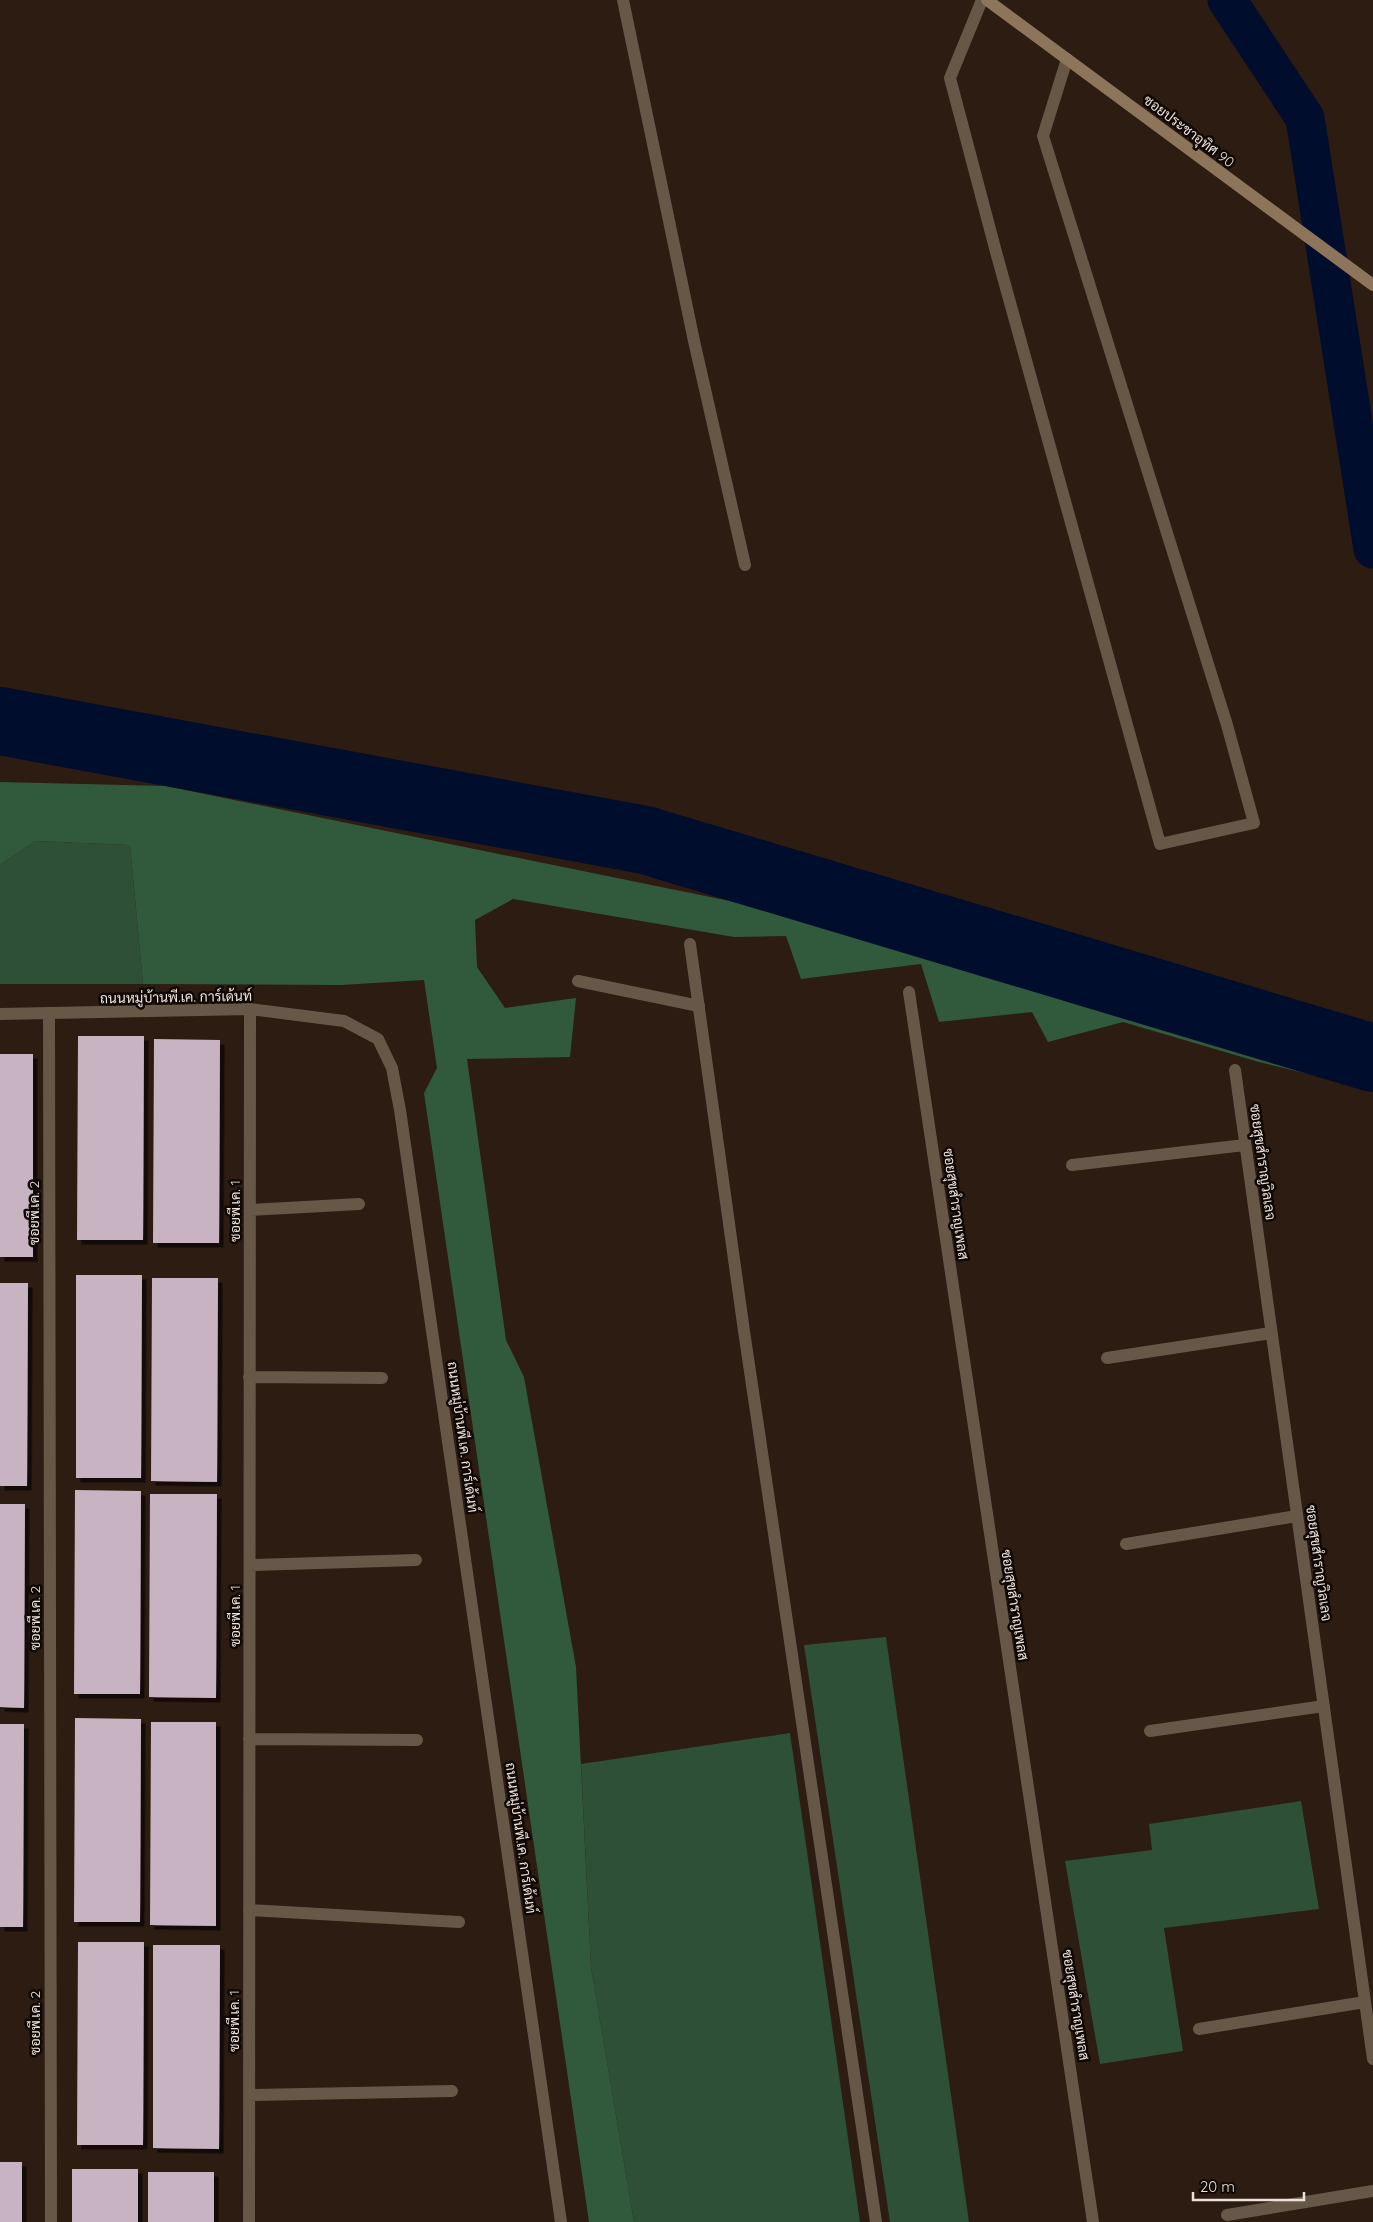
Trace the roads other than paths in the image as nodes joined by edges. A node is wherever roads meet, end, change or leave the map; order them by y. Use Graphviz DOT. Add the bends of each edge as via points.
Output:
graph roads {
  1 [pos="623,0"];
  2 [pos="982,0"];
  3 [pos="987,0"];
  4 [pos="1068,59"];
  5 [pos="1369,282"];
  6 [pos="745,565"];
  7 [pos="690,944"];
  8 [pos="578,981"];
  9 [pos="910,992"];
  10 [pos="699,1006"];
  11 [pos="250,1009"];
  12 [pos="0,1014"];
  13 [pos="49,1014"];
  14 [pos="1235,1070"];
  15 [pos="1246,1145"];
  16 [pos="1072,1164"];
  17 [pos="359,1204"];
  18 [pos="250,1210"];
  19 [pos="1271,1333"];
  20 [pos="1107,1358"];
  21 [pos="250,1378"];
  22 [pos="382,1378"];
  23 [pos="1298,1516"];
  24 [pos="1126,1544"];
  25 [pos="416,1560"];
  26 [pos="250,1564"];
  27 [pos="1324,1706"];
  28 [pos="1150,1731"];
  29 [pos="249,1739"];
  30 [pos="417,1740"];
  31 [pos="250,1910"];
  32 [pos="459,1922"];
  33 [pos="1365,2002"];
  34 [pos="1199,2029"];
  35 [pos="1373,2059"];
  36 [pos="452,2091"];
  37 [pos="249,2095"];
  38 [pos="1373,2191"];
  39 [pos="1226,2215"];
  40 [pos="50,2222"];
  41 [pos="249,2222"];
  42 [pos="561,2222"];
  43 [pos="876,2222"];
  44 [pos="1093,2222"];
  1 -- 6 [label="street" via="694,341"];
  2 -- 4 [label="street" via="950,78 1160,844 1254,823 1227,725 1043,136"];
  3 -- 4 [label="street, ซอยประชาอุทิศ 90"];
  4 -- 5 [label="street, ซอยประชาอุทิศ 90"];
  7 -- 10 [label="street"];
  8 -- 10 [label="street"];
  9 -- 44 [label="street, ซอยสุขสำราญเพลส"];
  10 -- 43 [label="street"];
  11 -- 13 [label="street, ถนนหมู่บ้านพี.เค. การ์เด้นท์"];
  11 -- 18 [label="street, ซอยพี.เค. 1"];
  11 -- 42 [label="street, ถนนหมู่บ้านพี.เค. การ์เด้นท์" via="344,1021 378,1039 392,1068 402,1119"];
  12 -- 13 [label="street, ถนนหมู่บ้านพี.เค. การ์เด้นท์"];
  13 -- 40 [label="street, ซอยพี.เค. 2"];
  14 -- 15 [label="street, ซอยสุขสำราญวิลเลจ"];
  15 -- 16 [label="street"];
  15 -- 19 [label="street, ซอยสุขสำราญวิลเลจ"];
  17 -- 18 [label="street"];
  18 -- 21 [label="street, ซอยพี.เค. 1"];
  19 -- 20 [label="street"];
  19 -- 23 [label="street, ซอยสุขสำราญวิลเลจ"];
  21 -- 22 [label="street"];
  21 -- 26 [label="street, ซอยพี.เค. 1"];
  23 -- 24 [label="street"];
  23 -- 27 [label="street, ซอยสุขสำราญวิลเลจ"];
  25 -- 26 [label="street"];
  26 -- 29 [label="street, ซอยพี.เค. 1"];
  27 -- 28 [label="street"];
  27 -- 33 [label="street, ซอยสุขสำราญวิลเลจ"];
  29 -- 30 [label="street"];
  29 -- 31 [label="street, ซอยพี.เค. 1"];
  31 -- 32 [label="street"];
  31 -- 37 [label="street, ซอยพี.เค. 1"];
  33 -- 34 [label="street"];
  33 -- 35 [label="street, ซอยสุขสำราญวิลเลจ"];
  36 -- 37 [label="street"];
  37 -- 41 [label="street, ซอยพี.เค. 1"];
  38 -- 39 [label="street"];
}
